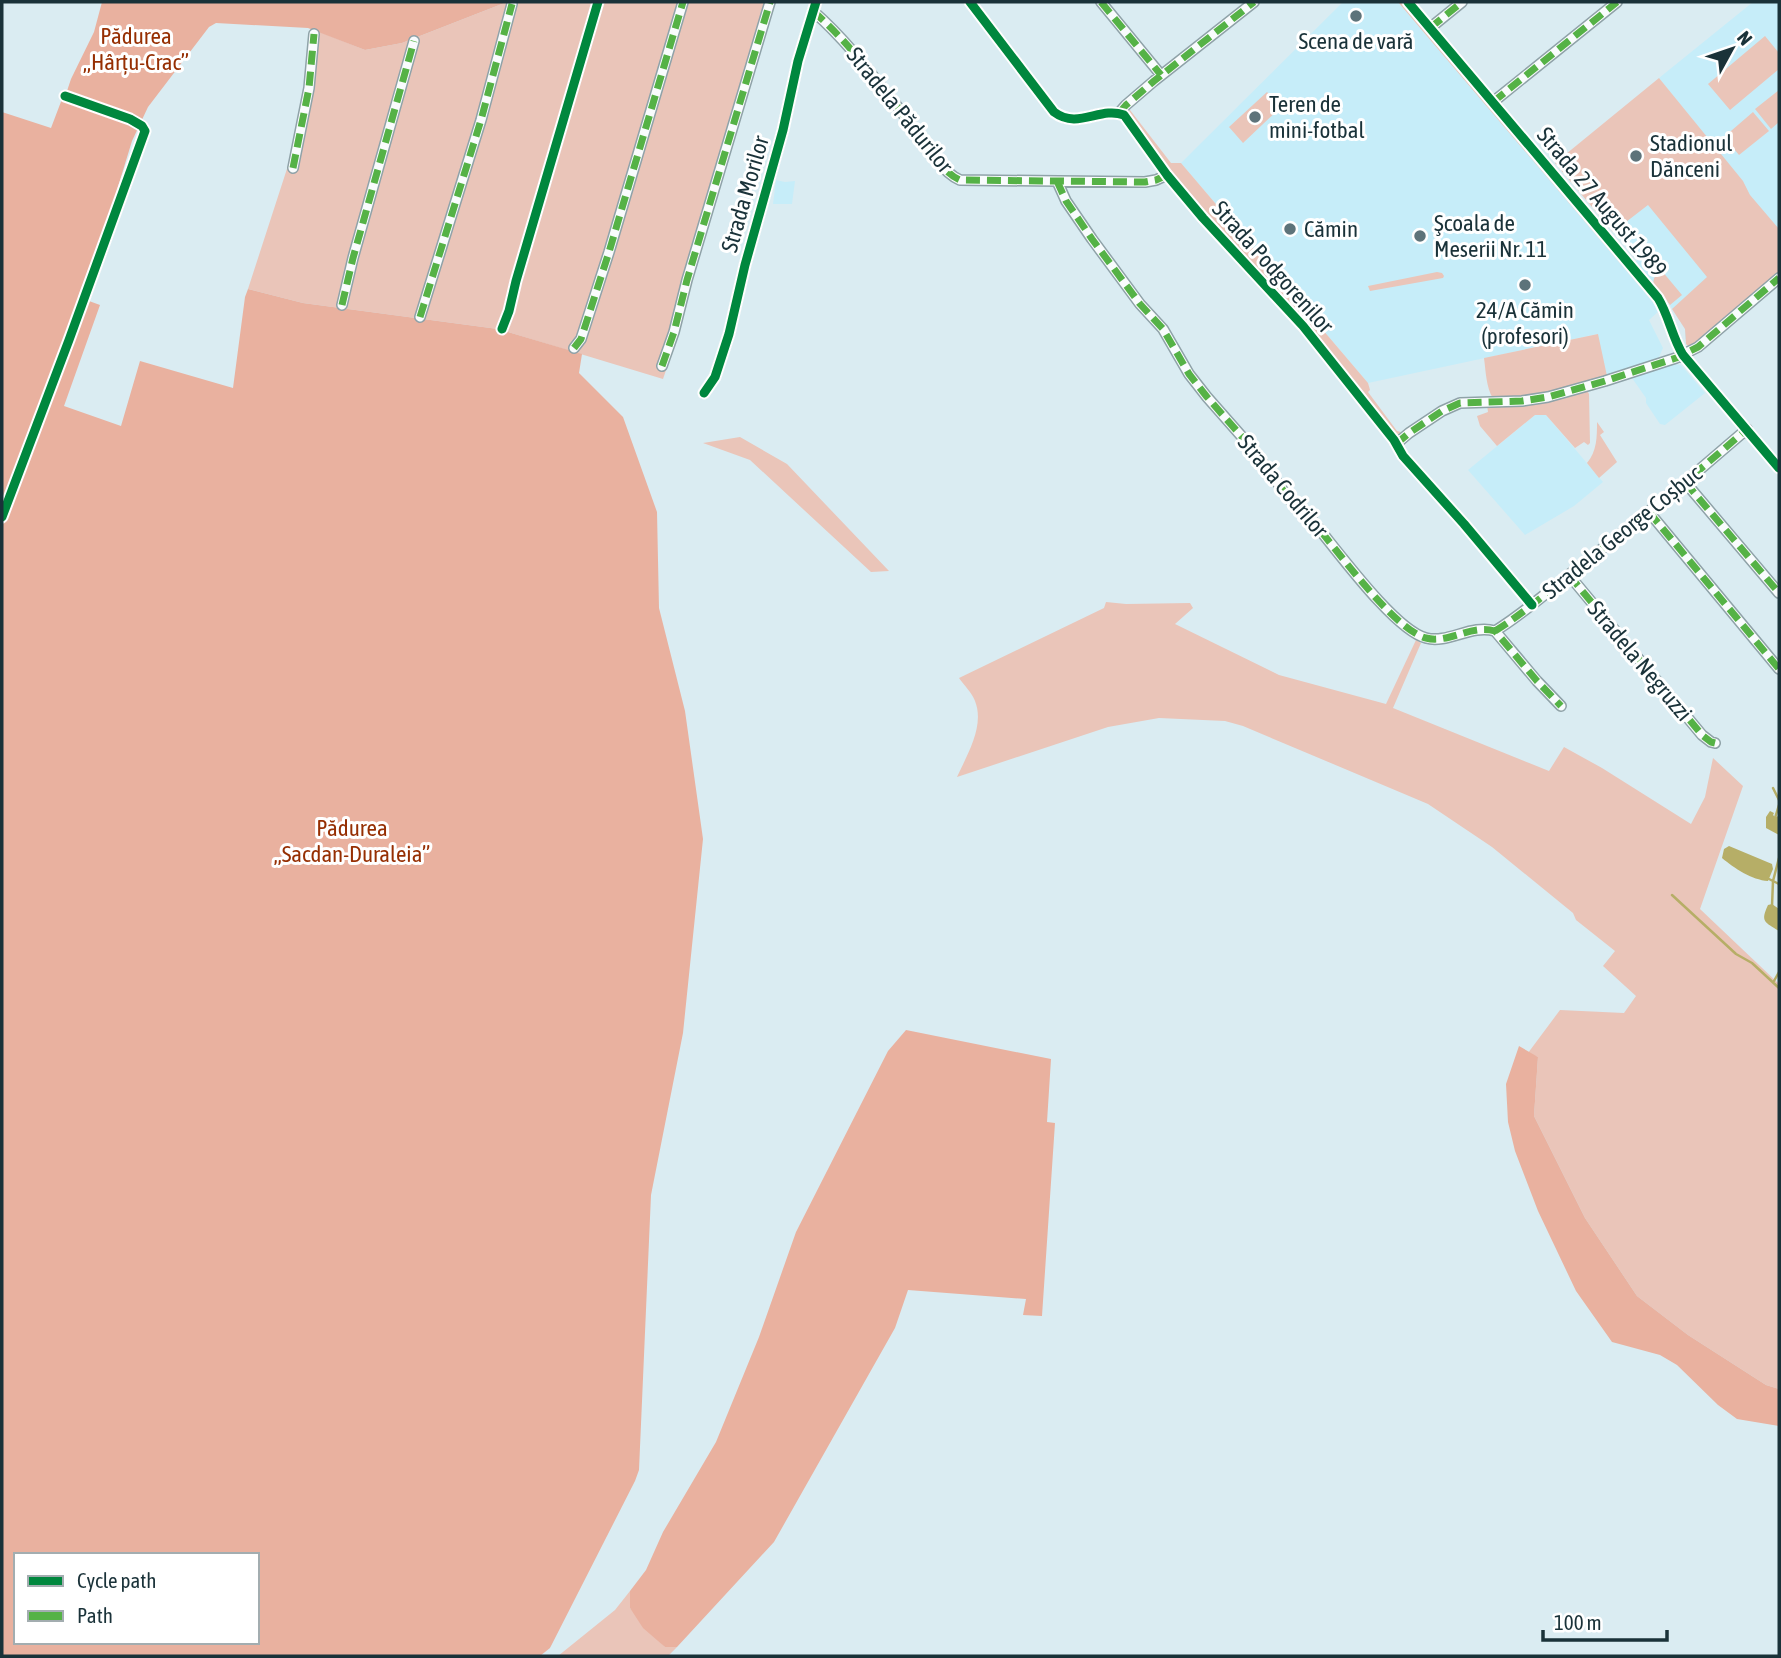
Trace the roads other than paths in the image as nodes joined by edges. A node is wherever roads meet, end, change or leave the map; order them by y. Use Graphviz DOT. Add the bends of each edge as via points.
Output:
graph roads {
  1 [pos="598,2"];
  2 [pos="684,2"];
  3 [pos="770,2"];
  4 [pos="970,2"];
  5 [pos="1101,2"];
  6 [pos="1234,2"];
  7 [pos="1254,2"];
  8 [pos="1408,2"];
  9 [pos="1462,2"];
  10 [pos="1617,2"];
  11 [pos="512,4"];
  12 [pos="814,7"];
  13 [pos="1243,10"];
  14 [pos="1430,29"];
  15 [pos="314,34"];
  16 [pos="414,41"];
  17 [pos="1161,75"];
  18 [pos="65,96"];
  19 [pos="1493,102"];
  20 [pos="1119,113"];
  21 [pos="293,168"];
  22 [pos="1167,175"];
  23 [pos="1057,181"];
  24 [pos="1779,278"];
  25 [pos="342,305"];
  26 [pos="420,317"];
  27 [pos="502,328"];
  28 [pos="574,348"];
  29 [pos="1683,355"];
  30 [pos="662,366"];
  31 [pos="704,393"];
  32 [pos="1746,429"];
  33 [pos="1396,444"];
  34 [pos="1779,468"];
  35 [pos="1685,482"];
  36 [pos="1649,512"];
  37 [pos="2,517"];
  38 [pos="1569,575"];
  39 [pos="1779,593"];
  40 [pos="1532,605"];
  41 [pos="1495,631"];
  42 [pos="1779,669"];
  43 [pos="1561,706"];
  44 [pos="1715,743"];
  1 -- 27 [label="street"];
  2 -- 28 [label="street" via="609,251"];
  3 -- 30 [label="street"];
  4 -- 20 [label="street" via="1054,113 1070,120"];
  5 -- 17 [label="street"];
  6 -- 13 [label="street"];
  7 -- 13 [label="street"];
  8 -- 14 [label="street, Strada 27 August 1989"];
  9 -- 14 [label="street"];
  10 -- 19 [label="street"];
  11 -- 26 [label="street"];
  12 -- 23 [label="street, Stradela Pădurilor" via="953,177"];
  12 -- 31 [label="street, Strada Morilor" via="729,334 715,377"];
  13 -- 17 [label="street"];
  14 -- 19 [label="street, Strada 27 August 1989"];
  15 -- 21 [label="street"];
  16 -- 25 [label="street"];
  17 -- 20 [label="street"];
  18 -- 37 [label="street" via="130,119 145,131"];
  19 -- 29 [label="street, Strada 27 August 1989" via="1658,298"];
  20 -- 22 [label="street, Strada Podgorenilor"];
  22 -- 23 [label="street, Stradela Pădurilor" via="1146,181"];
  22 -- 33 [label="street, Strada Podgorenilor" via="1303,326"];
  23 -- 41 [label="street, Strada Codrilor" via="1092,239 1163,329 1198,386 1390,612 1429,639 1481,629"];
  24 -- 29 [label="street"];
  29 -- 32 [label="street, Strada 27 August 1989"];
  29 -- 33 [label="street" via="1548,397 1460,403"];
  32 -- 34 [label="street, Strada 27 August 1989"];
  32 -- 35 [label="street, Stradela George Coșbuc"];
  33 -- 40 [label="street, Strada Podgorenilor"];
  35 -- 36 [label="street, Stradela George Coșbuc"];
  35 -- 39 [label="street"];
  36 -- 38 [label="street, Stradela George Coșbuc"];
  36 -- 42 [label="street"];
  38 -- 40 [label="street, Stradela George Coșbuc"];
  38 -- 44 [label="street, Stradela Negruzzi" via="1702,735"];
  40 -- 41 [label="street, Stradela George Coșbuc"];
  41 -- 43 [label="street"];
}
